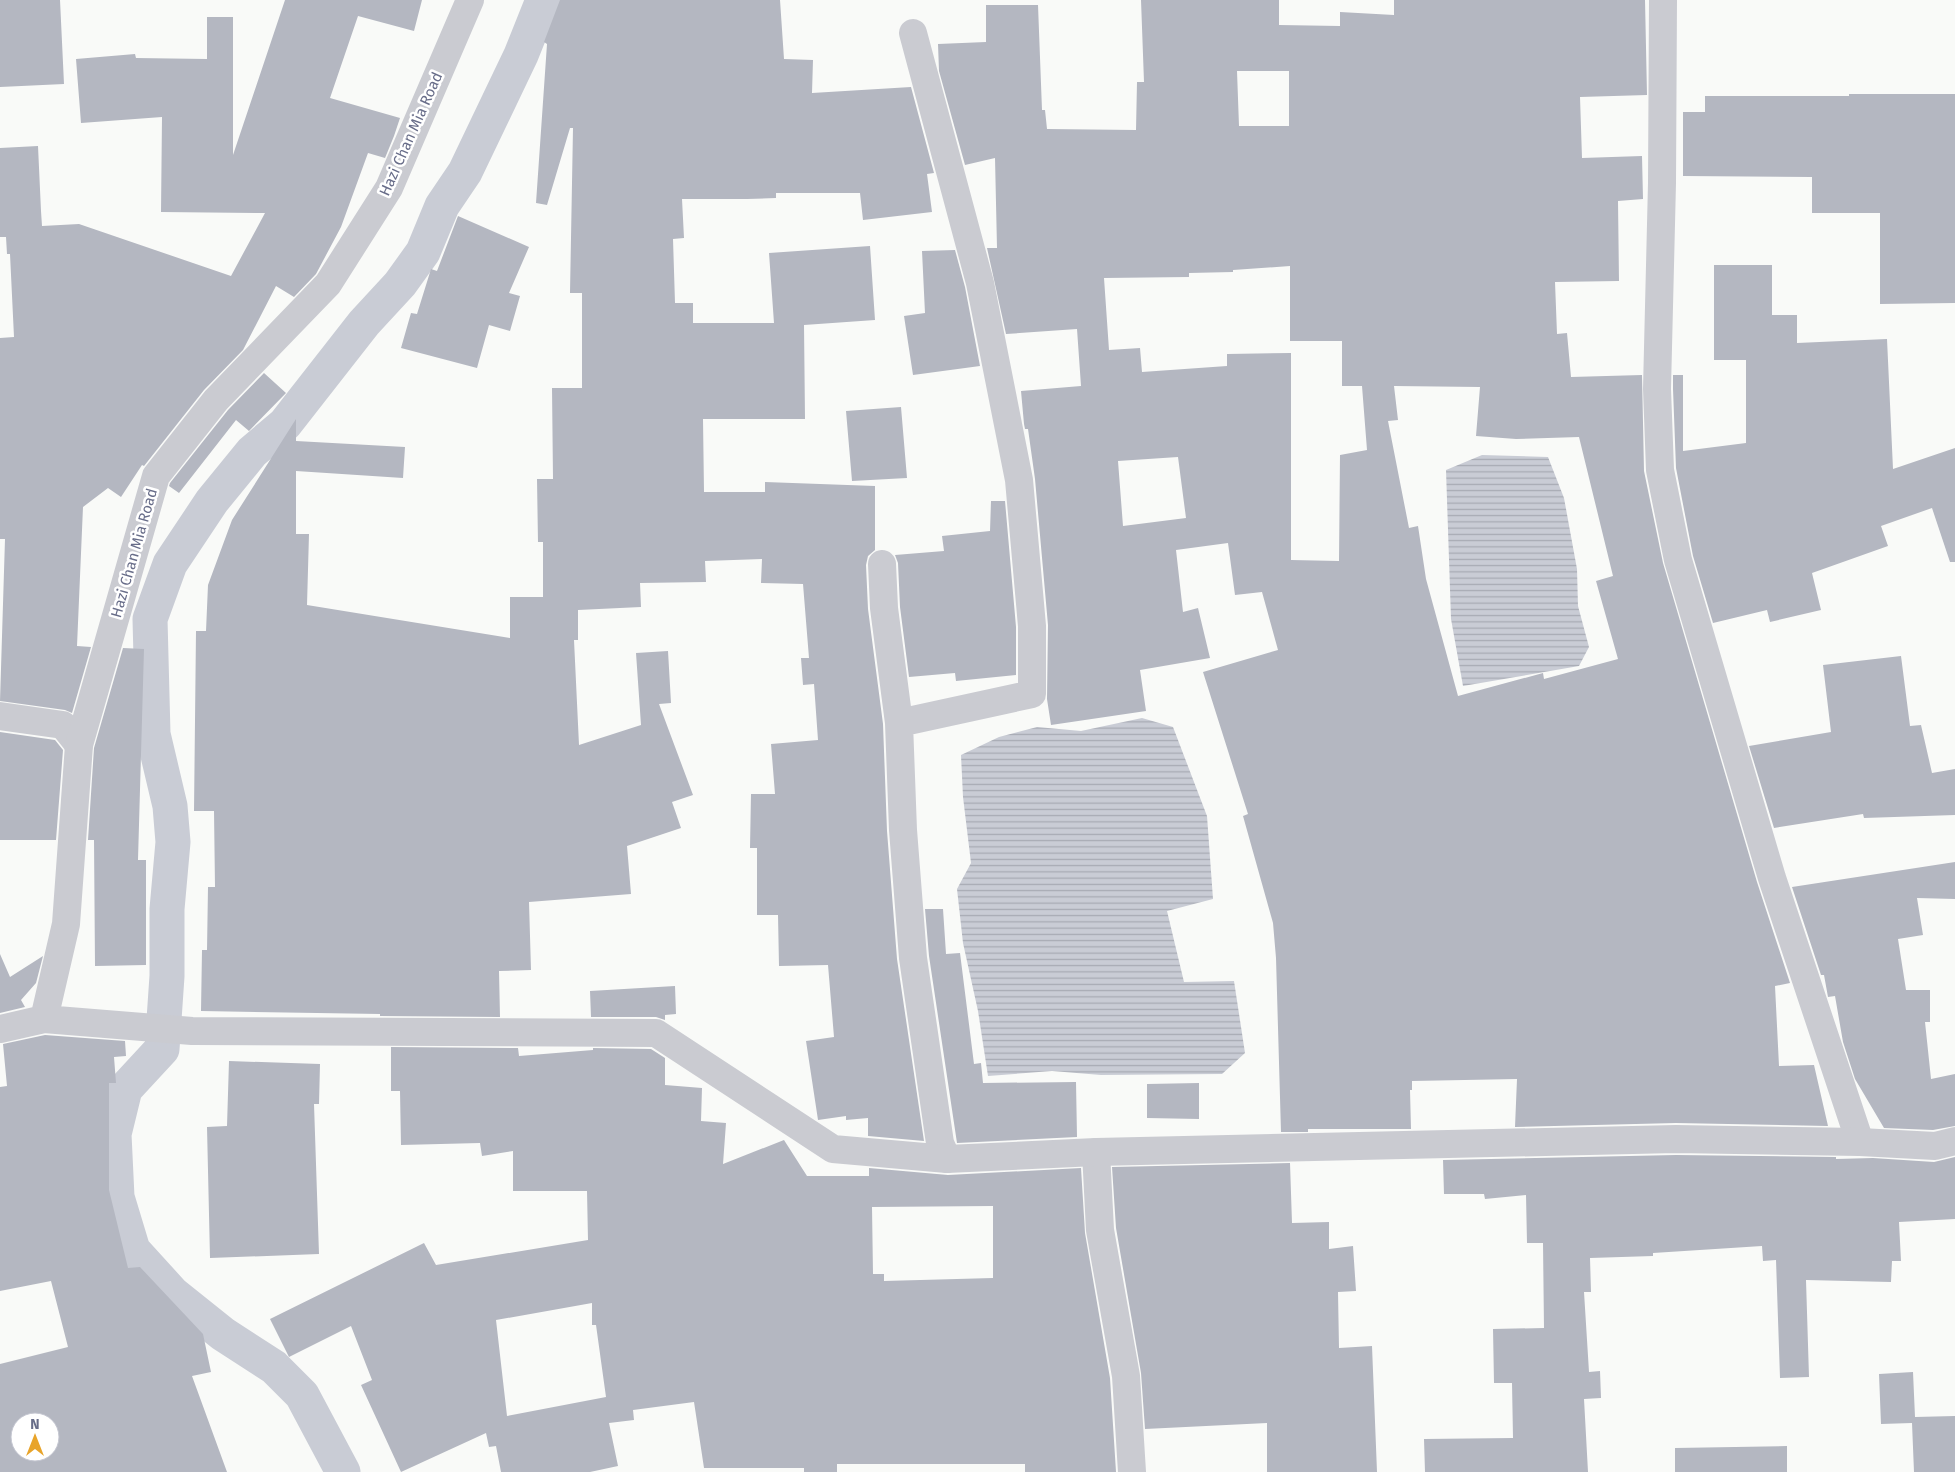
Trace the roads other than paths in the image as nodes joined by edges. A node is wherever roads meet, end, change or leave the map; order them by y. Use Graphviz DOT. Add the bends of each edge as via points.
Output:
graph roads {
  1 [pos="470,0"];
  2 [pos="1663,0"];
  3 [pos="913,33"];
  4 [pos="882,564"];
  5 [pos="0,716"];
  6 [pos="899,723"];
  7 [pos="79,745"];
  8 [pos="44,1019"];
  9 [pos="0,1029"];
  10 [pos="1955,1141"];
  11 [pos="1860,1142"];
  12 [pos="1096,1152"];
  13 [pos="947,1159"];
  14 [pos="1132,1472"];
  1 -- 7 [label="street, Hazi Chan Mia Road" via="389,188 328,284 216,400 156,476"];
  2 -- 11 [label="street" via="1657,389 1660,470 1678,560 1764,850"];
  3 -- 6 [label="street" via="980,283 1019,480 1032,626 1032,694"];
  4 -- 6 [label="street" via="884,608"];
  5 -- 7 [label="street" via="63,725"];
  6 -- 13 [label="street" via="913,958 940,1144"];
  7 -- 8 [label="street, Hazi Chan Mia Road" via="66,924"];
  8 -- 9 [label="street"];
  8 -- 13 [label="street" via="192,1032 656,1033 833,1148"];
  10 -- 11 [label="street" via="1935,1146"];
  11 -- 12 [label="street" via="1676,1139"];
  12 -- 13 [label="street"];
  12 -- 14 [label="street" via="1100,1230 1126,1376"];
}
